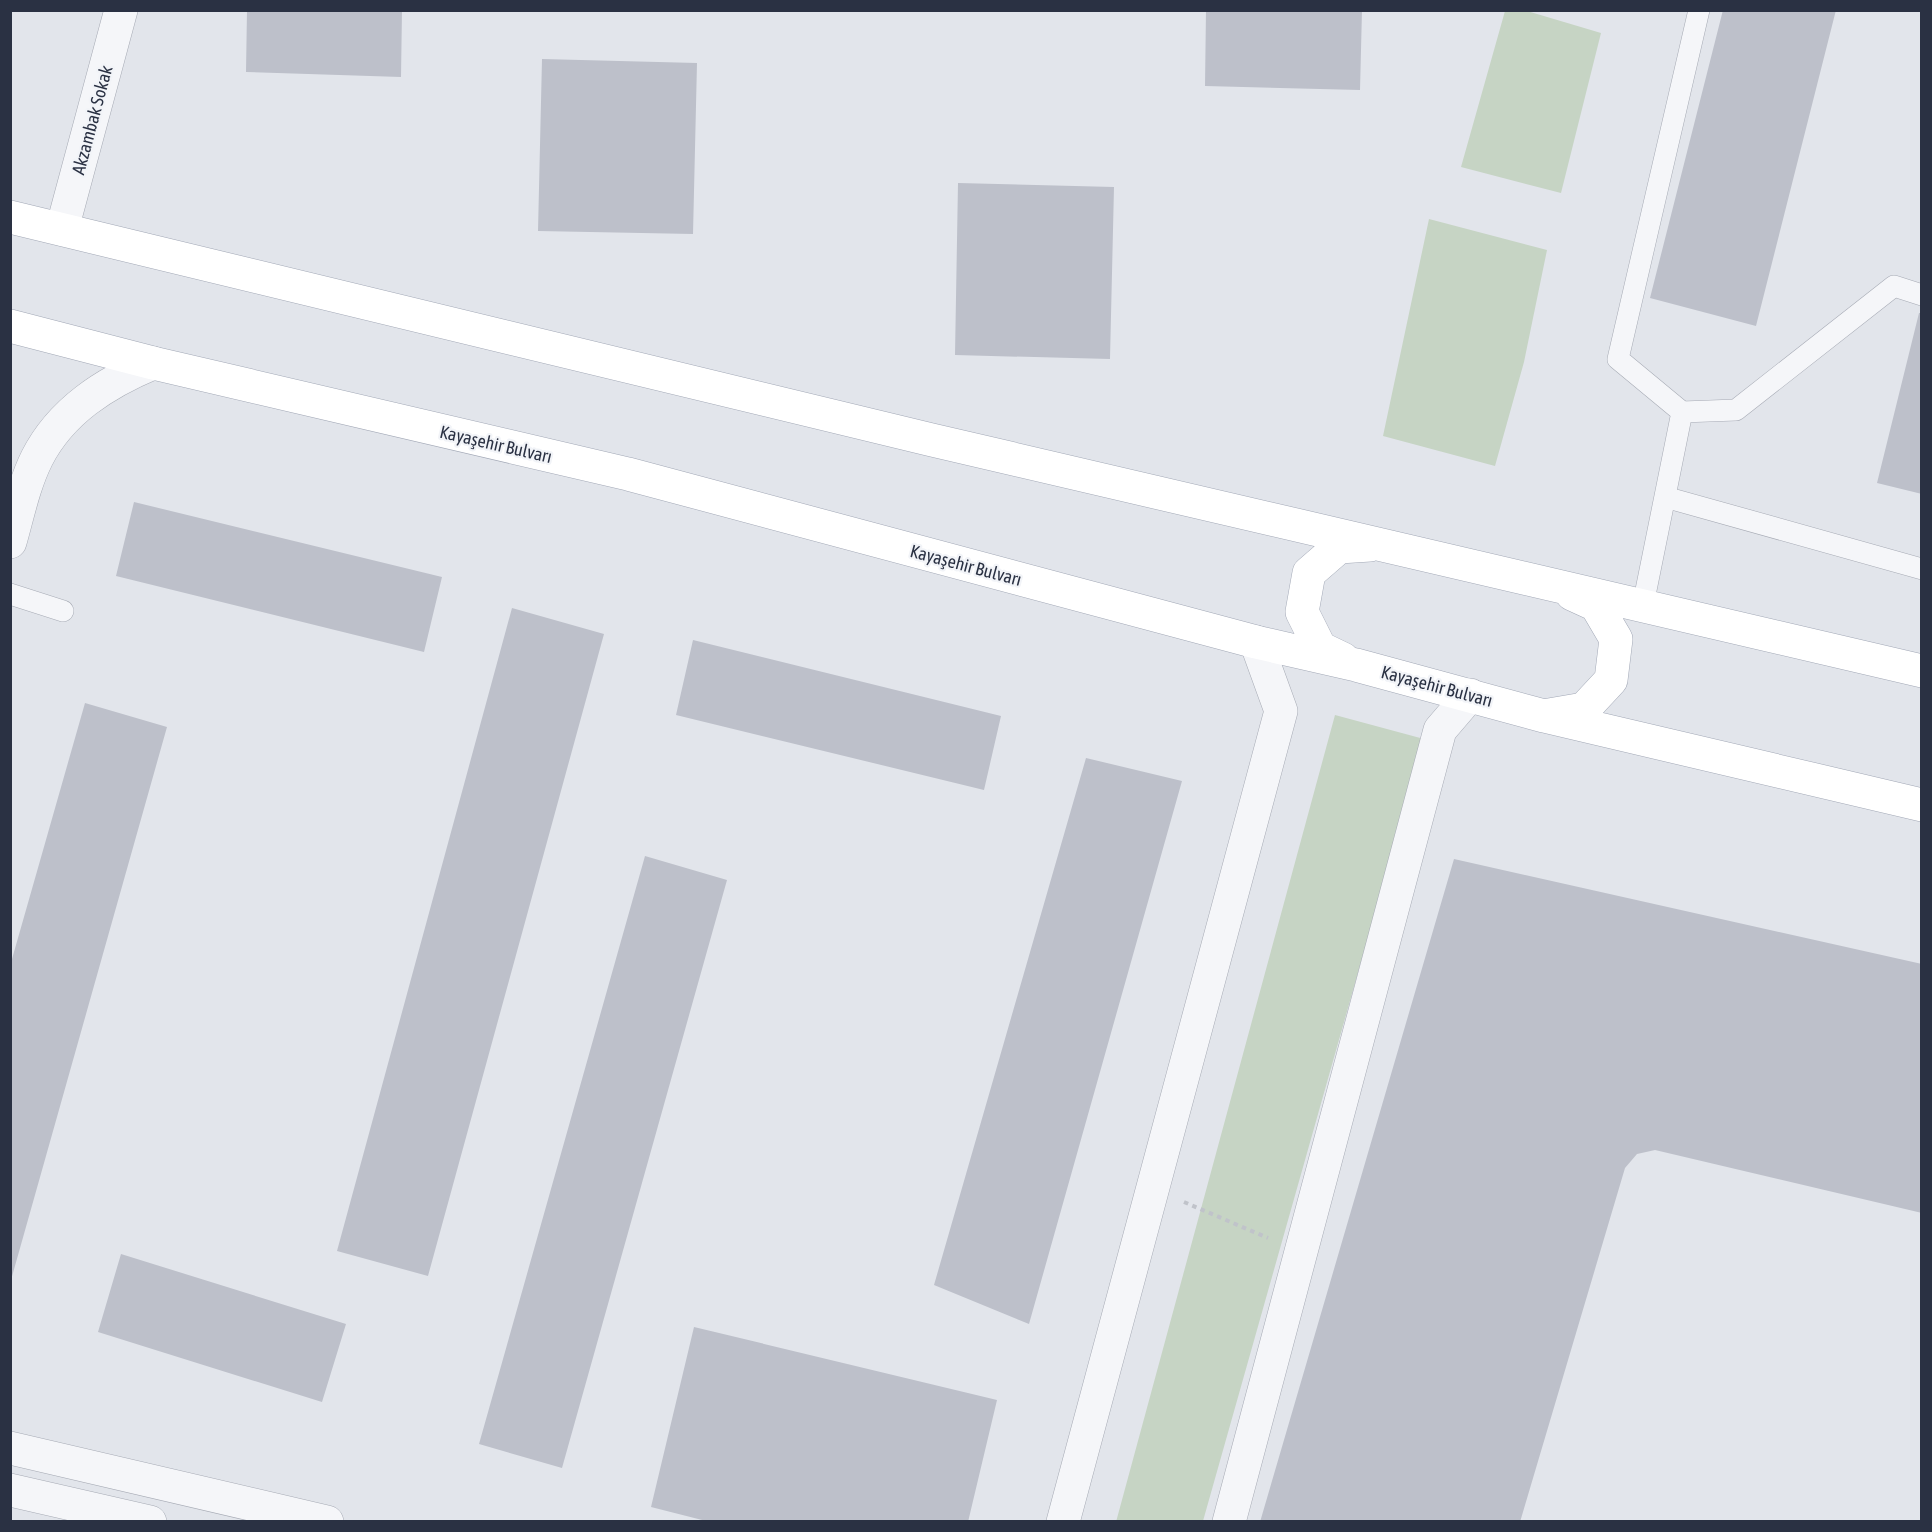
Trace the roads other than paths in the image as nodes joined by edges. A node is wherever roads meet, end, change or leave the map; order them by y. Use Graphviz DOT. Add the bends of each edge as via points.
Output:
graph roads {
  1 [pos="121,10"];
  2 [pos="1699,10"];
  3 [pos="10,217"];
  4 [pos="62,229"];
  5 [pos="1922,295"];
  6 [pos="10,326"];
  7 [pos="153,363"];
  8 [pos="1682,412"];
  9 [pos="1665,497"];
  10 [pos="10,542"];
  11 [pos="1378,545"];
  12 [pos="1922,569"];
  13 [pos="1560,588"];
  14 [pos="10,594"];
  15 [pos="1643,605"];
  16 [pos="63,611"];
  17 [pos="1256,642"];
  18 [pos="1356,665"];
  19 [pos="1922,671"];
  20 [pos="1470,695"];
  21 [pos="1544,716"];
  22 [pos="1922,805"];
  23 [pos="10,1448"];
  24 [pos="10,1490"];
  25 [pos="150,1521"];
  26 [pos="327,1521"];
  27 [pos="1063,1521"];
  28 [pos="1228,1521"];
  1 -- 4 [label="street, Akzambak Sokak"];
  2 -- 8 [label="lane" via="1618,359"];
  3 -- 4 [label="main road"];
  4 -- 11 [label="main road"];
  5 -- 8 [label="lane" via="1894,286 1736,410"];
  6 -- 7 [label="main road, Kayaşehir Bulvarı"];
  7 -- 10 [label="street" via="99,390 61,423 37,458"];
  7 -- 17 [label="main road, Kayaşehir Bulvarı" via="628,474"];
  8 -- 9 [label="lane"];
  9 -- 12 [label="lane"];
  9 -- 15 [label="lane"];
  11 -- 13 [label="main road"];
  11 -- 18 [label="main road" via="1339,547 1309,573 1307,583 1302,612 1320,648"];
  13 -- 15 [label="main road"];
  13 -- 21 [label="main road" via="1596,604 1616,639 1611,680 1584,709"];
  14 -- 16 [label="lane"];
  15 -- 19 [label="main road"];
  17 -- 18 [label="main road, Kayaşehir Bulvarı"];
  17 -- 27 [label="street" via="1281,711"];
  18 -- 20 [label="main road, Kayaşehir Bulvarı"];
  20 -- 21 [label="main road, Kayaşehir Bulvarı"];
  20 -- 28 [label="street" via="1440,730"];
  21 -- 22 [label="main road, Kayaşehir Bulvarı"];
  23 -- 26 [label="street"];
  24 -- 25 [label="street"];
}
